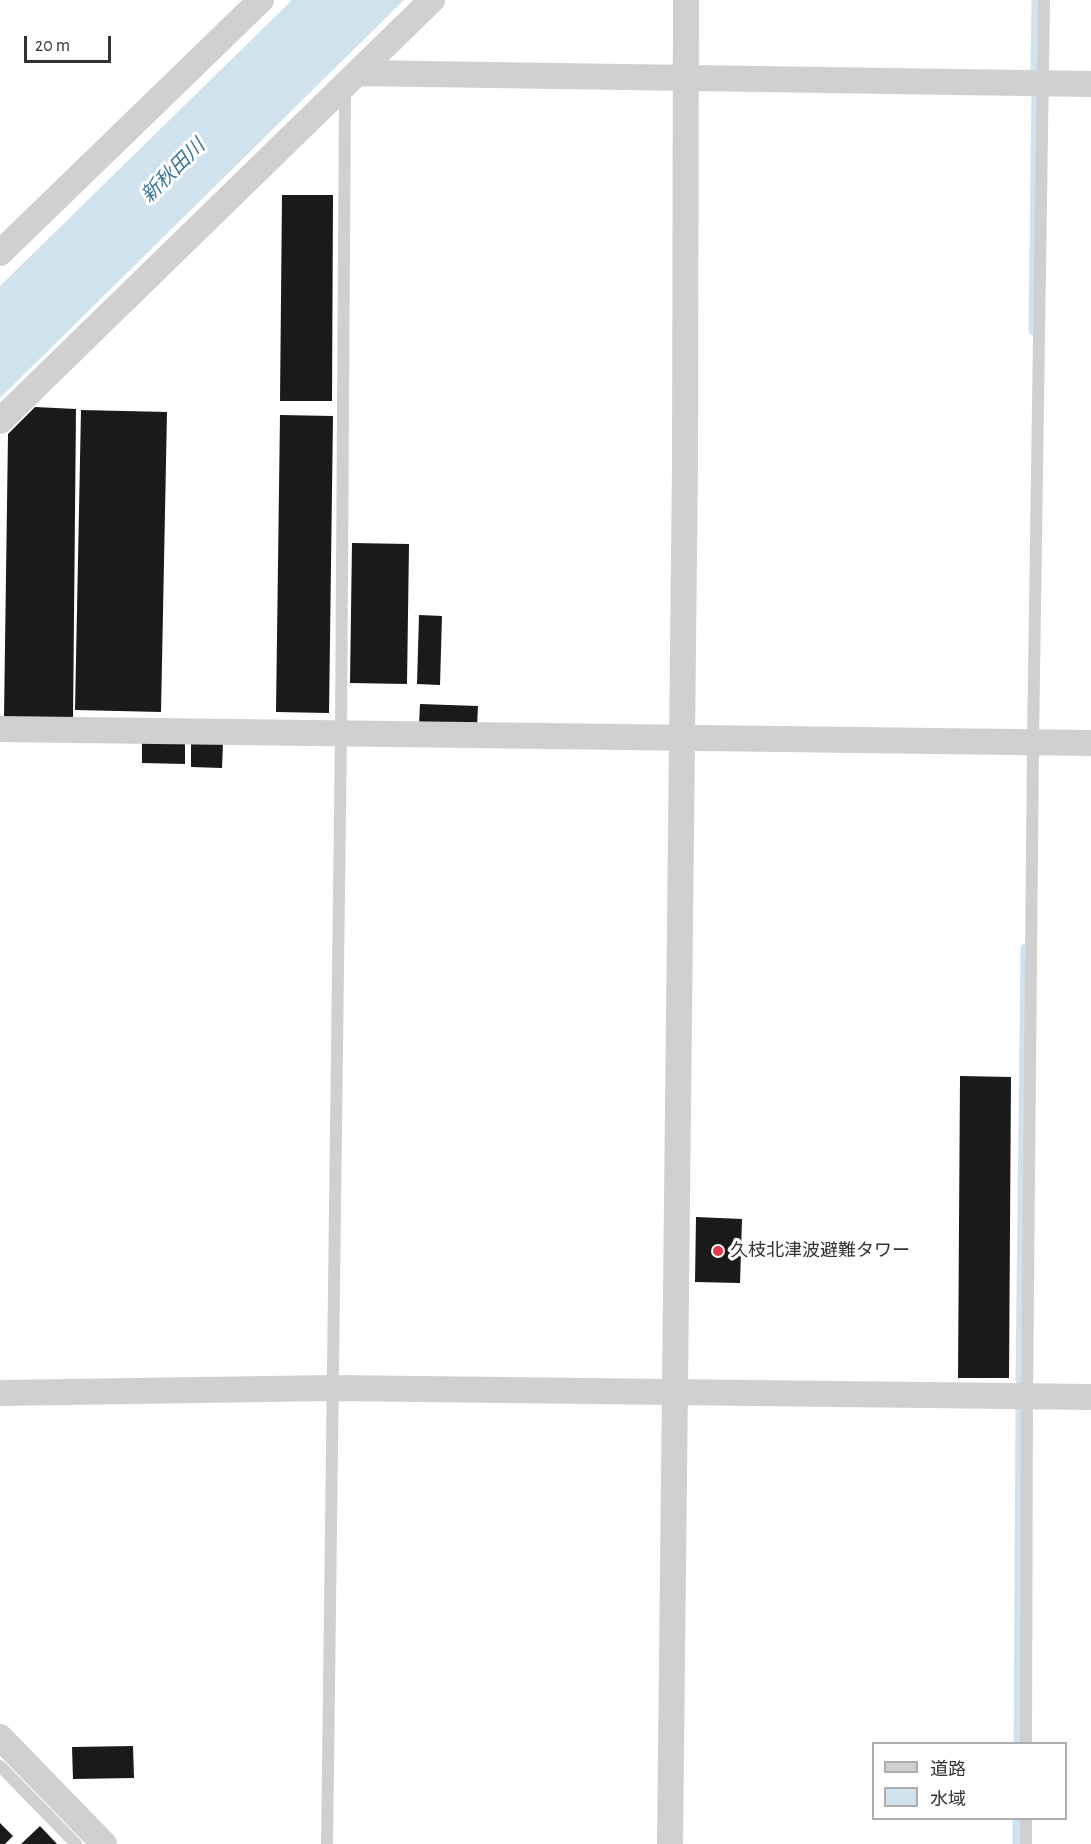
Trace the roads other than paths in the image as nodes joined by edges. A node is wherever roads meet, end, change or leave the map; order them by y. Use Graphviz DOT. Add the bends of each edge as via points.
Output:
graph roads {
  1 [pos="261,0"];
  2 [pos="432,0"];
  3 [pos="686,0"];
  4 [pos="1044,0"];
  5 [pos="352,79"];
  6 [pos="686,79"];
  7 [pos="1043,83"];
  8 [pos="1091,84"];
  9 [pos="0,253"];
  10 [pos="0,421"];
  11 [pos="0,729"];
  12 [pos="341,733"];
  13 [pos="682,736"];
  14 [pos="1033,742"];
  15 [pos="1091,743"];
  16 [pos="334,1388"];
  17 [pos="0,1393"];
  18 [pos="675,1394"];
  19 [pos="1027,1397"];
  20 [pos="1091,1397"];
  21 [pos="0,1739"];
  22 [pos="1026,1742"];
  23 [pos="0,1766"];
  24 [pos="1026,1820"];
  25 [pos="76,1844"];
  26 [pos="104,1844"];
  27 [pos="327,1844"];
  28 [pos="670,1844"];
  29 [pos="1026,1844"];
  1 -- 9 [label="street"];
  2 -- 5 [label="street"];
  3 -- 6 [label="street"];
  4 -- 7 [label="lane"];
  5 -- 6 [label="street"];
  5 -- 10 [label="street"];
  5 -- 12 [label="lane"];
  6 -- 7 [label="street"];
  6 -- 13 [label="street"];
  7 -- 8 [label="street"];
  7 -- 14 [label="lane"];
  11 -- 12 [label="street"];
  12 -- 13 [label="street"];
  12 -- 16 [label="lane"];
  13 -- 14 [label="street"];
  13 -- 18 [label="street"];
  14 -- 15 [label="street"];
  14 -- 19 [label="lane"];
  16 -- 17 [label="street"];
  16 -- 18 [label="street"];
  16 -- 27 [label="lane"];
  18 -- 19 [label="street"];
  18 -- 28 [label="street"];
  19 -- 20 [label="street"];
  19 -- 22 [label="lane"];
  21 -- 26 [label="street"];
  23 -- 25 [label="lane"];
  24 -- 29 [label="lane"];
}
